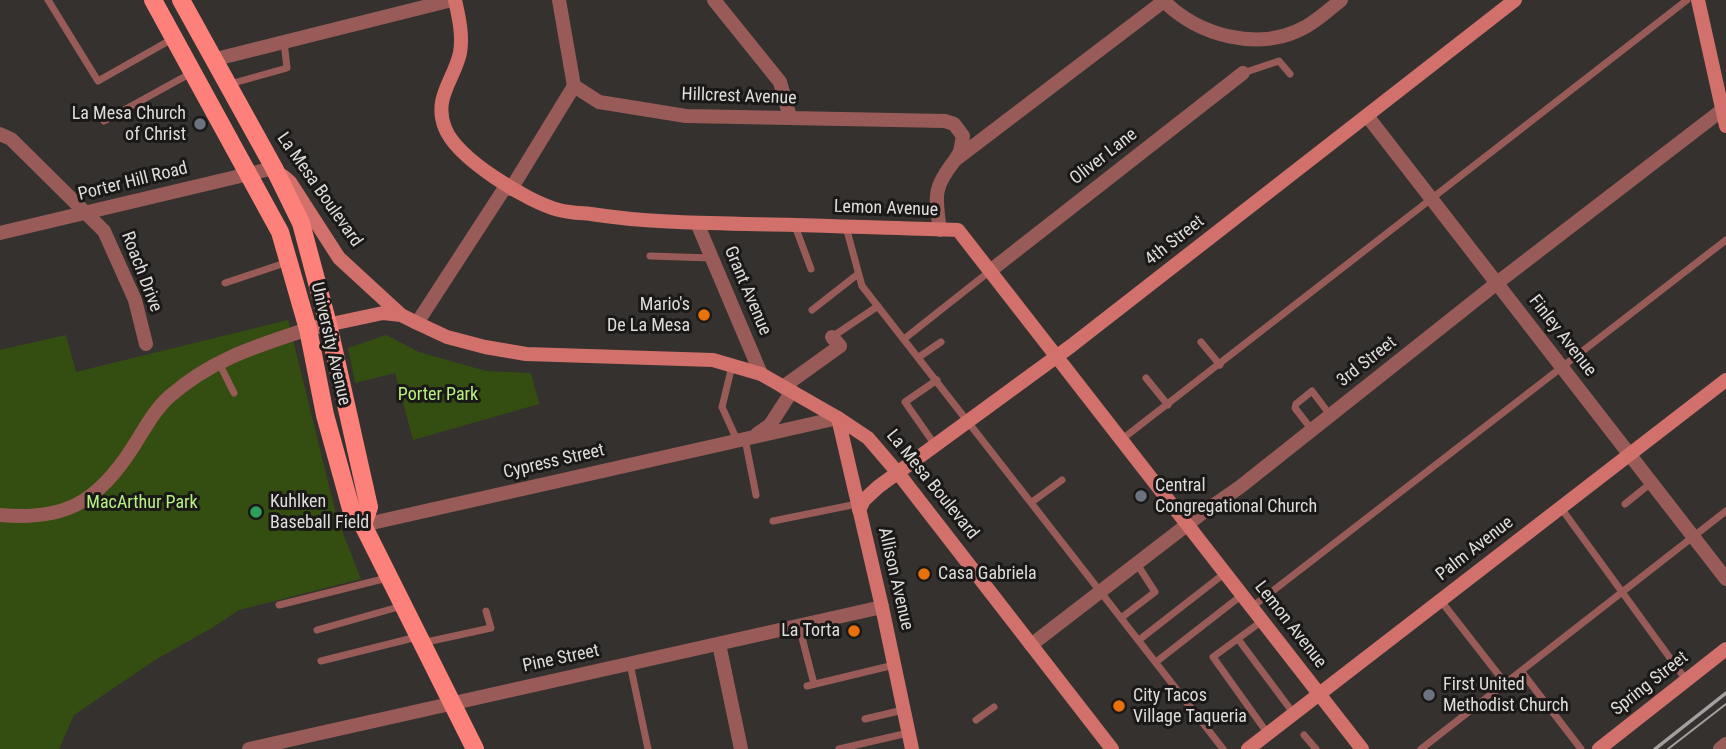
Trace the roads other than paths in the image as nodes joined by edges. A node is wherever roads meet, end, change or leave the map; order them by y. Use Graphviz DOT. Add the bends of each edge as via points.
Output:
graph roads {
  1 [pos="48,0"];
  2 [pos="153,0"];
  3 [pos="181,0"];
  4 [pos="454,0"];
  5 [pos="559,0"];
  6 [pos="714,0"];
  7 [pos="1341,0"];
  8 [pos="1688,0"];
  9 [pos="1698,0"];
  10 [pos="1163,1"];
  11 [pos="1505,3"];
  12 [pos="175,37"];
  13 [pos="284,42"];
  14 [pos="216,59"];
  15 [pos="194,71"];
  16 [pos="1243,73"];
  17 [pos="1290,74"];
  18 [pos="229,84"];
  19 [pos="574,86"];
  20 [pos="1724,108"];
  21 [pos="790,117"];
  22 [pos="1368,117"];
  23 [pos="104,121"];
  24 [pos="1726,126"];
  25 [pos="0,134"];
  26 [pos="955,160"];
  27 [pos="274,168"];
  28 [pos="249,174"];
  29 [pos="509,187"];
  30 [pos="1432,199"];
  31 [pos="87,213"];
  32 [pos="697,223"];
  33 [pos="795,225"];
  34 [pos="846,226"];
  35 [pos="940,230"];
  36 [pos="0,233"];
  37 [pos="1726,240"];
  38 [pos="650,256"];
  39 [pos="712,258"];
  40 [pos="289,262"];
  41 [pos="811,269"];
  42 [pos="990,271"];
  43 [pos="858,274"];
  44 [pos="225,283"];
  45 [pos="1497,284"];
  46 [pos="878,306"];
  47 [pos="812,310"];
  48 [pos="401,315"];
  49 [pos="416,323"];
  50 [pos="328,324"];
  51 [pos="308,329"];
  52 [pos="832,337"];
  53 [pos="904,339"];
  54 [pos="942,342"];
  55 [pos="1201,342"];
  56 [pos="146,344"];
  57 [pos="1056,356"];
  58 [pos="919,357"];
  59 [pos="219,363"];
  60 [pos="1220,365"];
  61 [pos="732,366"];
  62 [pos="1563,368"];
  63 [pos="761,374"];
  64 [pos="1146,378"];
  65 [pos="937,380"];
  66 [pos="1726,380"];
  67 [pos="787,389"];
  68 [pos="234,393"];
  69 [pos="1168,405"];
  70 [pos="1331,415"];
  71 [pos="838,418"];
  72 [pos="968,420"];
  73 [pos="1312,430"];
  74 [pos="745,438"];
  75 [pos="1121,440"];
  76 [pos="936,445"];
  77 [pos="1630,454"];
  78 [pos="898,473"];
  79 [pos="1062,480"];
  80 [pos="1651,483"];
  81 [pos="756,495"];
  82 [pos="1032,502"];
  83 [pos="1626,504"];
  84 [pos="858,507"];
  85 [pos="1560,508"];
  86 [pos="1726,511"];
  87 [pos="0,515"];
  88 [pos="773,521"];
  89 [pos="363,524"];
  90 [pos="1188,524"];
  91 [pos="1693,536"];
  92 [pos="1136,564"];
  93 [pos="1225,573"];
  94 [pos="388,578"];
  95 [pos="1726,579"];
  96 [pos="1101,592"];
  97 [pos="1622,592"];
  98 [pos="1242,595"];
  99 [pos="1441,601"];
  100 [pos="279,605"];
  101 [pos="402,606"];
  102 [pos="882,607"];
  103 [pos="1252,607"];
  104 [pos="485,611"];
  105 [pos="1121,618"];
  106 [pos="1262,621"];
  107 [pos="799,626"];
  108 [pos="317,631"];
  109 [pos="1238,639"];
  110 [pos="419,640"];
  111 [pos="1139,640"];
  112 [pos="719,645"];
  113 [pos="1031,645"];
  114 [pos="1726,649"];
  115 [pos="321,662"];
  116 [pos="1156,662"];
  117 [pos="630,664"];
  118 [pos="894,664"];
  119 [pos="1521,671"];
  120 [pos="1686,680"];
  121 [pos="1505,683"];
  122 [pos="1320,694"];
  123 [pos="452,703"];
  124 [pos="994,707"];
  125 [pos="904,710"];
  126 [pos="1294,714"];
  127 [pos="865,719"];
  128 [pos="975,720"];
  129 [pos="909,733"];
  130 [pos="1268,734"];
  131 [pos="1304,735"];
  132 [pos="1726,744"];
  133 [pos="249,749"];
  134 [pos="475,749"];
  135 [pos="648,749"];
  136 [pos="741,749"];
  137 [pos="839,749"];
  138 [pos="912,749"];
  139 [pos="1112,749"];
  140 [pos="1223,749"];
  141 [pos="1248,749"];
  142 [pos="1316,749"];
  143 [pos="1362,749"];
  144 [pos="1421,749"];
  145 [pos="1581,749"];
  146 [pos="1599,749"];
  147 [pos="1720,749"];
  1 -- 12 [label="lane" via="98,81"];
  2 -- 12 [label="main road"];
  3 -- 14 [label="main road, La Mesa Boulevard"];
  4 -- 13 [label="street"];
  4 -- 29 [label="main road, Lemon Avenue" via="460,51 443,93 442,119 458,148"];
  5 -- 19 [label="street"];
  6 -- 21 [label="street" via="780,82"];
  7 -- 10 [label="street" via="1306,27 1272,38 1241,39 1199,27"];
  8 -- 30 [label="lane"];
  9 -- 20 [label="main road"];
  10 -- 26 [label="street, Hillcrest Avenue"];
  11 -- 22 [label="main road, 4th Street"];
  12 -- 15 [label="main road"];
  13 -- 14 [label="street"];
  13 -- 18 [label="lane" via="287,68"];
  14 -- 18 [label="main road, La Mesa Boulevard"];
  15 -- 23 [label="lane"];
  15 -- 28 [label="main road"];
  16 -- 17 [label="lane" via="1279,61"];
  16 -- 42 [label="street, Oliver Lane"];
  18 -- 27 [label="main road, La Mesa Boulevard"];
  19 -- 21 [label="street, Hillcrest Avenue" via="599,102 686,116"];
  19 -- 29 [label="street"];
  20 -- 24 [label="main road"];
  20 -- 45 [label="street, 3rd Street"];
  21 -- 26 [label="street, Hillcrest Avenue" via="950,122 963,136"];
  22 -- 30 [label="street, Finley Avenue"];
  22 -- 57 [label="main road, 4th Street"];
  25 -- 31 [label="street, Roach Drive" via="11,139"];
  26 -- 35 [label="street, Hillcrest Avenue" via="937,192"];
  27 -- 28 [label="street, Porter Hill Road"];
  27 -- 48 [label="main road, La Mesa Boulevard" via="289,182 338,258"];
  27 -- 50 [label="main road, University Avenue" via="300,223"];
  28 -- 31 [label="street, Porter Hill Road"];
  28 -- 40 [label="main road, University Avenue" via="280,232"];
  29 -- 32 [label="main road, Lemon Avenue" via="559,210"];
  29 -- 49 [label="street"];
  30 -- 45 [label="street, Finley Avenue"];
  30 -- 60 [label="lane"];
  31 -- 36 [label="street, Porter Hill Road"];
  31 -- 56 [label="street, Roach Drive" via="104,231 122,268"];
  32 -- 33 [label="main road, Lemon Avenue"];
  32 -- 39 [label="street, Grant Avenue"];
  33 -- 34 [label="main road, Lemon Avenue"];
  33 -- 41 [label="lane"];
  34 -- 35 [label="main road, Lemon Avenue"];
  34 -- 43 [label="lane"];
  35 -- 42 [label="main road, Lemon Avenue" via="958,230"];
  37 -- 62 [label="lane"];
  38 -- 39 [label="lane"];
  39 -- 63 [label="street, Grant Avenue"];
  40 -- 44 [label="lane"];
  40 -- 51 [label="main road, University Avenue"];
  42 -- 53 [label="lane"];
  42 -- 57 [label="main road, Lemon Avenue"];
  43 -- 46 [label="lane"];
  43 -- 47 [label="lane"];
  45 -- 62 [label="street, Finley Avenue"];
  45 -- 70 [label="street, 3rd Street"];
  46 -- 52 [label="lane"];
  46 -- 53 [label="lane"];
  48 -- 49 [label="main road, La Mesa Boulevard"];
  48 -- 50 [label="main road" via="383,313"];
  49 -- 61 [label="main road, La Mesa Boulevard" via="447,337 526,354 713,360"];
  50 -- 51 [label="main road"];
  50 -- 89 [label="main road, University Avenue" via="369,508"];
  51 -- 59 [label="street" via="235,353"];
  51 -- 89 [label="main road, University Avenue" via="345,488 353,516"];
  52 -- 67 [label="street" via="840,346"];
  53 -- 58 [label="lane"];
  54 -- 58 [label="lane"];
  55 -- 60 [label="lane"];
  57 -- 72 [label="main road, 4th Street"];
  57 -- 75 [label="main road, Lemon Avenue"];
  58 -- 65 [label="lane"];
  59 -- 68 [label="lane"];
  59 -- 87 [label="street" via="169,397 121,466 94,495 40,517"];
  60 -- 69 [label="lane"];
  61 -- 63 [label="main road, La Mesa Boulevard"];
  61 -- 74 [label="lane" via="722,407"];
  62 -- 77 [label="street, Finley Avenue"];
  62 -- 103 [label="lane"];
  63 -- 67 [label="main road, La Mesa Boulevard"];
  64 -- 69 [label="lane"];
  65 -- 72 [label="lane"];
  65 -- 76 [label="lane" via="905,402"];
  66 -- 77 [label="main road, Palm Avenue"];
  67 -- 71 [label="main road, La Mesa Boulevard"];
  67 -- 74 [label="street" via="770,425"];
  69 -- 75 [label="lane"];
  70 -- 73 [label="street, 3rd Street"];
  70 -- 73 [label="lane" via="1312,391 1296,404"];
  71 -- 74 [label="street, Cypress Street"];
  71 -- 78 [label="main road, La Mesa Boulevard" via="868,438"];
  71 -- 84 [label="main road, Allison Avenue"];
  72 -- 76 [label="main road, 4th Street"];
  72 -- 82 [label="lane"];
  73 -- 90 [label="street, 3rd Street"];
  74 -- 81 [label="lane"];
  74 -- 89 [label="street, Cypress Street"];
  75 -- 90 [label="main road, Lemon Avenue"];
  76 -- 78 [label="main road, 4th Street"];
  77 -- 80 [label="street, Finley Avenue"];
  77 -- 85 [label="main road, Palm Avenue"];
  78 -- 84 [label="main road, 4th Street"];
  78 -- 113 [label="main road, La Mesa Boulevard"];
  79 -- 82 [label="lane"];
  80 -- 83 [label="lane"];
  80 -- 91 [label="street, Finley Avenue"];
  82 -- 96 [label="lane"];
  84 -- 88 [label="lane"];
  84 -- 102 [label="main road, Allison Avenue"];
  85 -- 97 [label="lane"];
  85 -- 99 [label="main road, Palm Avenue"];
  86 -- 91 [label="lane"];
  89 -- 94 [label="main road, University Avenue"];
  90 -- 92 [label="street, 3rd Street"];
  90 -- 93 [label="main road, Lemon Avenue"];
  91 -- 95 [label="street, Finley Avenue"];
  91 -- 97 [label="lane"];
  92 -- 96 [label="street, 3rd Street"];
  92 -- 105 [label="lane" via="1155,592"];
  93 -- 98 [label="main road, Lemon Avenue"];
  93 -- 111 [label="lane"];
  94 -- 100 [label="lane"];
  94 -- 101 [label="main road, University Avenue"];
  96 -- 105 [label="lane"];
  96 -- 113 [label="street, 3rd Street"];
  97 -- 119 [label="lane"];
  97 -- 120 [label="lane"];
  98 -- 103 [label="main road, Lemon Avenue"];
  98 -- 116 [label="lane"];
  99 -- 121 [label="lane"];
  99 -- 122 [label="main road, Palm Avenue"];
  101 -- 108 [label="lane"];
  101 -- 110 [label="main road, University Avenue"];
  102 -- 107 [label="street, Pine Street"];
  102 -- 118 [label="main road, Allison Avenue"];
  103 -- 106 [label="main road, Lemon Avenue"];
  104 -- 110 [label="lane" via="491,628"];
  105 -- 111 [label="lane"];
  106 -- 109 [label="lane"];
  106 -- 122 [label="main road, Lemon Avenue"];
  107 -- 112 [label="street, Pine Street"];
  107 -- 118 [label="lane" via="811,685"];
  109 -- 126 [label="lane"];
  109 -- 130 [label="lane" via="1213,657"];
  110 -- 115 [label="lane"];
  110 -- 123 [label="main road, University Avenue"];
  111 -- 116 [label="lane"];
  112 -- 117 [label="street, Pine Street"];
  112 -- 136 [label="street"];
  113 -- 139 [label="main road, La Mesa Boulevard"];
  114 -- 120 [label="main road, Spring Street"];
  116 -- 140 [label="lane"];
  117 -- 123 [label="street, Pine Street"];
  117 -- 135 [label="lane"];
  118 -- 125 [label="main road, Allison Avenue"];
  119 -- 121 [label="lane"];
  119 -- 145 [label="lane"];
  120 -- 146 [label="main road, Spring Street"];
  121 -- 144 [label="lane"];
  122 -- 126 [label="main road, Palm Avenue"];
  122 -- 143 [label="main road, Lemon Avenue"];
  123 -- 133 [label="street, Pine Street"];
  123 -- 134 [label="main road, University Avenue"];
  124 -- 128 [label="lane"];
  125 -- 127 [label="lane"];
  125 -- 129 [label="main road, Allison Avenue"];
  126 -- 130 [label="main road, Palm Avenue"];
  129 -- 137 [label="lane"];
  129 -- 138 [label="main road, Allison Avenue"];
  130 -- 141 [label="main road, Palm Avenue"];
  131 -- 142 [label="lane"];
  132 -- 147 [label="street"];
}
